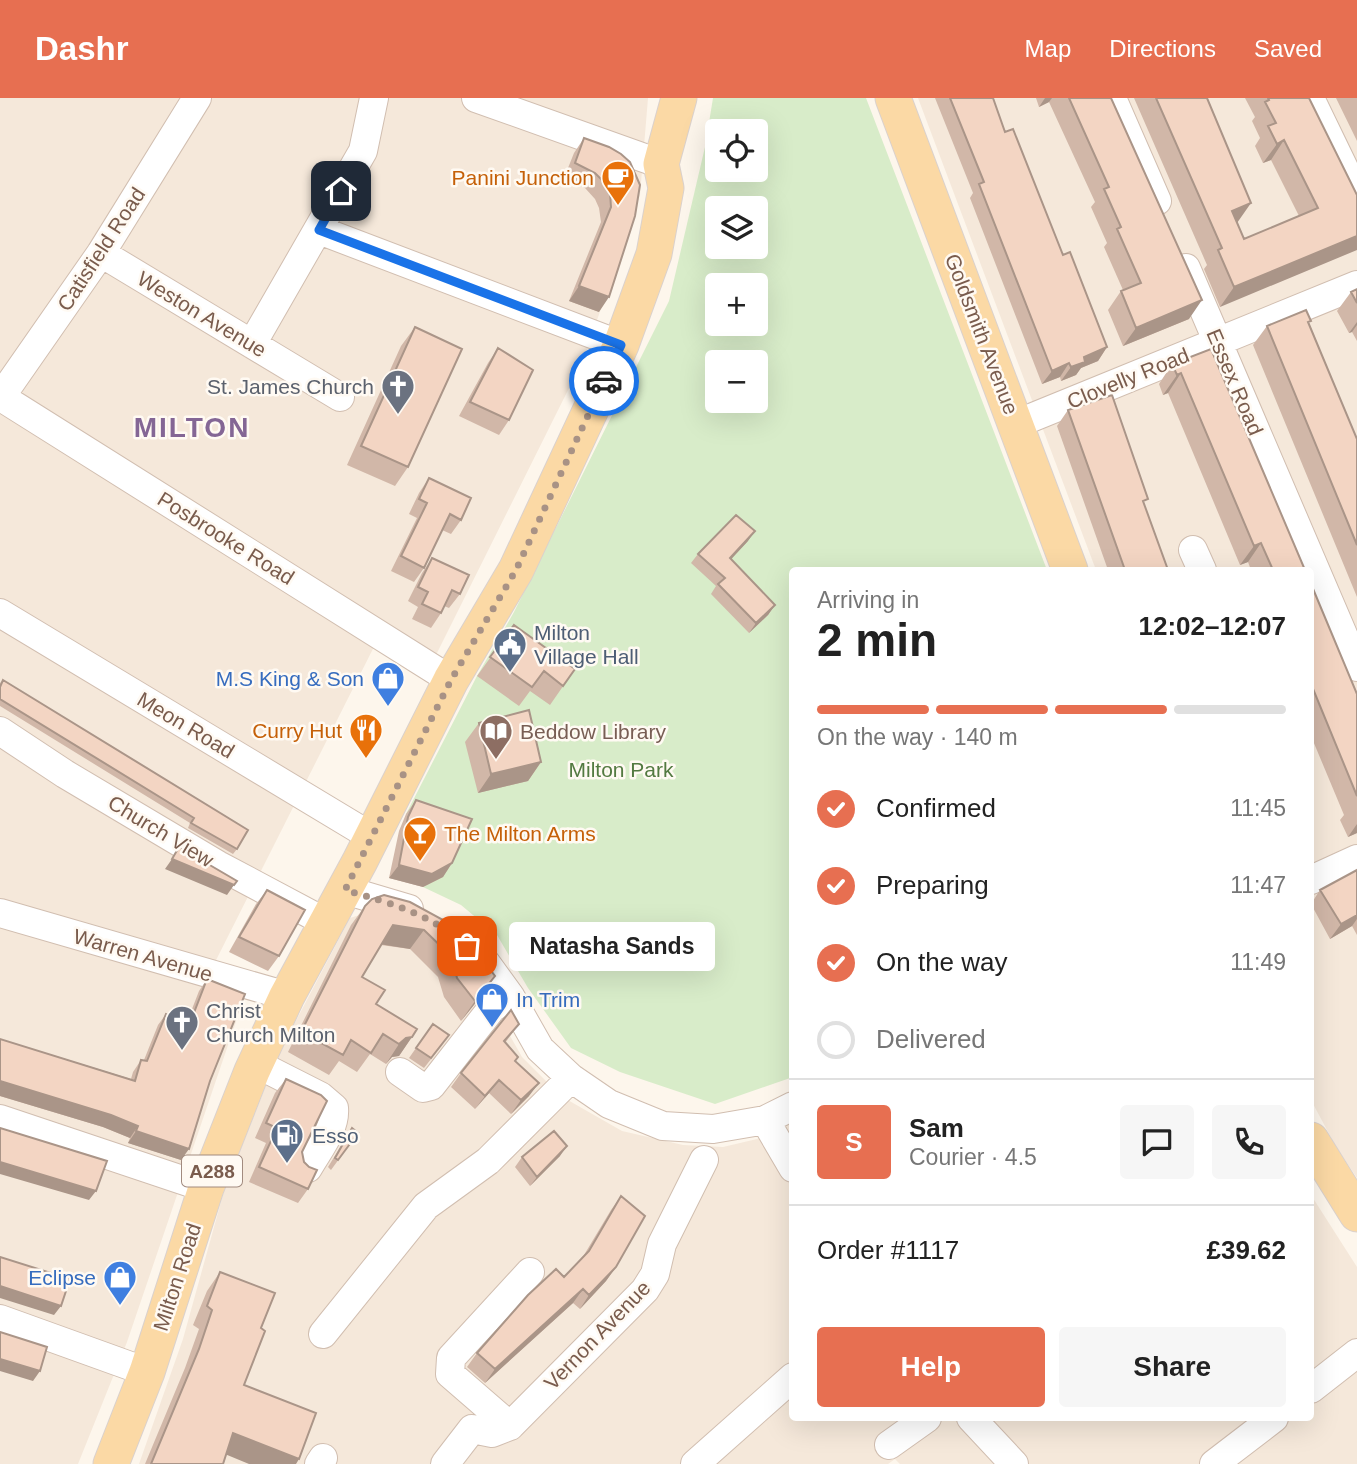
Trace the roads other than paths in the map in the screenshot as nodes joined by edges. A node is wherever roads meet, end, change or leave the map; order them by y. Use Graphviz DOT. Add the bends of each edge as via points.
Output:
graph roads {
  1 [pos="197,98"];
  2 [pos="374,98"];
  3 [pos="476,98"];
  4 [pos="679,98"];
  5 [pos="892,98"];
  6 [pos="1112,98"];
  7 [pos="1310,98"];
  8 [pos="661,164"];
  9 [pos="1357,195"];
  10 [pos="319,230"];
  11 [pos="100,253"];
  12 [pos="1357,285"];
  13 [pos="1217,341"];
  14 [pos="252,344"];
  15 [pos="621,345"];
  16 [pos="0,397"];
  17 [pos="340,397"];
  18 [pos="1016,424"];
  19 [pos="1069,567"];
  20 [pos="0,613"];
  21 [pos="1357,667"];
  22 [pos="451,680"];
  23 [pos="0,731"];
  24 [pos="372,837"];
  25 [pos="1357,859"];
  26 [pos="1314,879"];
  27 [pos="345,890"];
  28 [pos="0,913"];
  29 [pos="327,923"];
  30 [pos="287,996"];
  31 [pos="510,996"];
  32 [pos="256,1063"];
  33 [pos="400,1072"];
  34 [pos="571,1078"];
  35 [pos="789,1109"];
  36 [pos="0,1119"];
  37 [pos="765,1121"];
  38 [pos="1314,1145"];
  39 [pos="704,1160"];
  40 [pos="789,1161"];
  41 [pos="308,1168"];
  42 [pos="206,1188"];
  43 [pos="1357,1213"];
  44 [pos="530,1272"];
  45 [pos="0,1319"];
  46 [pos="323,1334"];
  47 [pos="1357,1353"];
  48 [pos="147,1372"];
  49 [pos="789,1381"];
  50 [pos="1314,1387"];
  51 [pos="923,1421"];
  52 [pos="974,1421"];
  53 [pos="1270,1421"];
  54 [pos="510,1426"];
  55 [pos="889,1445"];
  56 [pos="111,1464"];
  57 [pos="446,1464"];
  58 [pos="695,1464"];
  59 [pos="1014,1464"];
  60 [pos="1214,1464"];
  1 -- 11 [label="street, Catisfield Road"];
  2 -- 10 [label="street" via="363,151"];
  3 -- 8 [label="street"];
  4 -- 8 [label="main road, Milton Road / A288"];
  5 -- 18 [label="main road, Goldsmith Avenue"];
  6 -- 13 [label="street, Essex Road"];
  7 -- 9 [label="street"];
  8 -- 15 [label="main road, Milton Road / A288" via="666,188 654,254"];
  10 -- 14 [label="street"];
  10 -- 15 [label="street"];
  11 -- 14 [label="street, Weston Avenue"];
  11 -- 16 [label="street, Catisfield Road"];
  12 -- 13 [label="street, Clovelly Road"];
  13 -- 18 [label="street, Clovelly Road"];
  13 -- 21 [label="street, Essex Road"];
  14 -- 17 [label="street, Weston Avenue"];
  15 -- 22 [label="main road, Milton Road / A288" via="516,570"];
  16 -- 22 [label="street, Posbrooke Road"];
  18 -- 19 [label="main road, Goldsmith Avenue"];
  20 -- 24 [label="street, Meon Road"];
  22 -- 24 [label="main road, Milton Road / A288"];
  23 -- 29 [label="street, Church View" via="218,865"];
  24 -- 27 [label="main road, Milton Road / A288"];
  25 -- 26 [label="street"];
  27 -- 29 [label="main road, Milton Road / A288"];
  27 -- 31 [label="street" via="403,906 448,930 486,963"];
  28 -- 30 [label="street, Warren Avenue"];
  29 -- 30 [label="main road, Milton Road / A288"];
  30 -- 32 [label="main road, Milton Road / A288"];
  31 -- 33 [label="street" via="492,1008 431,1086 423,1088"];
  31 -- 34 [label="street" via="540,1049"];
  32 -- 41 [label="street" via="334,1108 330,1131"];
  32 -- 42 [label="main road, Milton Road / A288"];
  34 -- 37 [label="street" via="609,1104 663,1126 713,1129"];
  34 -- 46 [label="street" via="488,1161 426,1206"];
  35 -- 37 [label="street"];
  36 -- 42 [label="street"];
  37 -- 40 [label="street"];
  38 -- 43 [label="main road"];
  39 -- 54 [label="street, Vernon Avenue" via="662,1244 655,1274 645,1290"];
  42 -- 48 [label="main road, Milton Road / A288"];
  44 -- 54 [label="street" via="451,1358 450,1374"];
  45 -- 48 [label="street"];
  47 -- 50 [label="street"];
  48 -- 56 [label="main road, Milton Road / A288"];
  49 -- 58 [label="street"];
  51 -- 55 [label="street"];
  52 -- 59 [label="street"];
  53 -- 60 [label="street"];
  54 -- 57 [label="street" via="492,1433 472,1429"];
}
